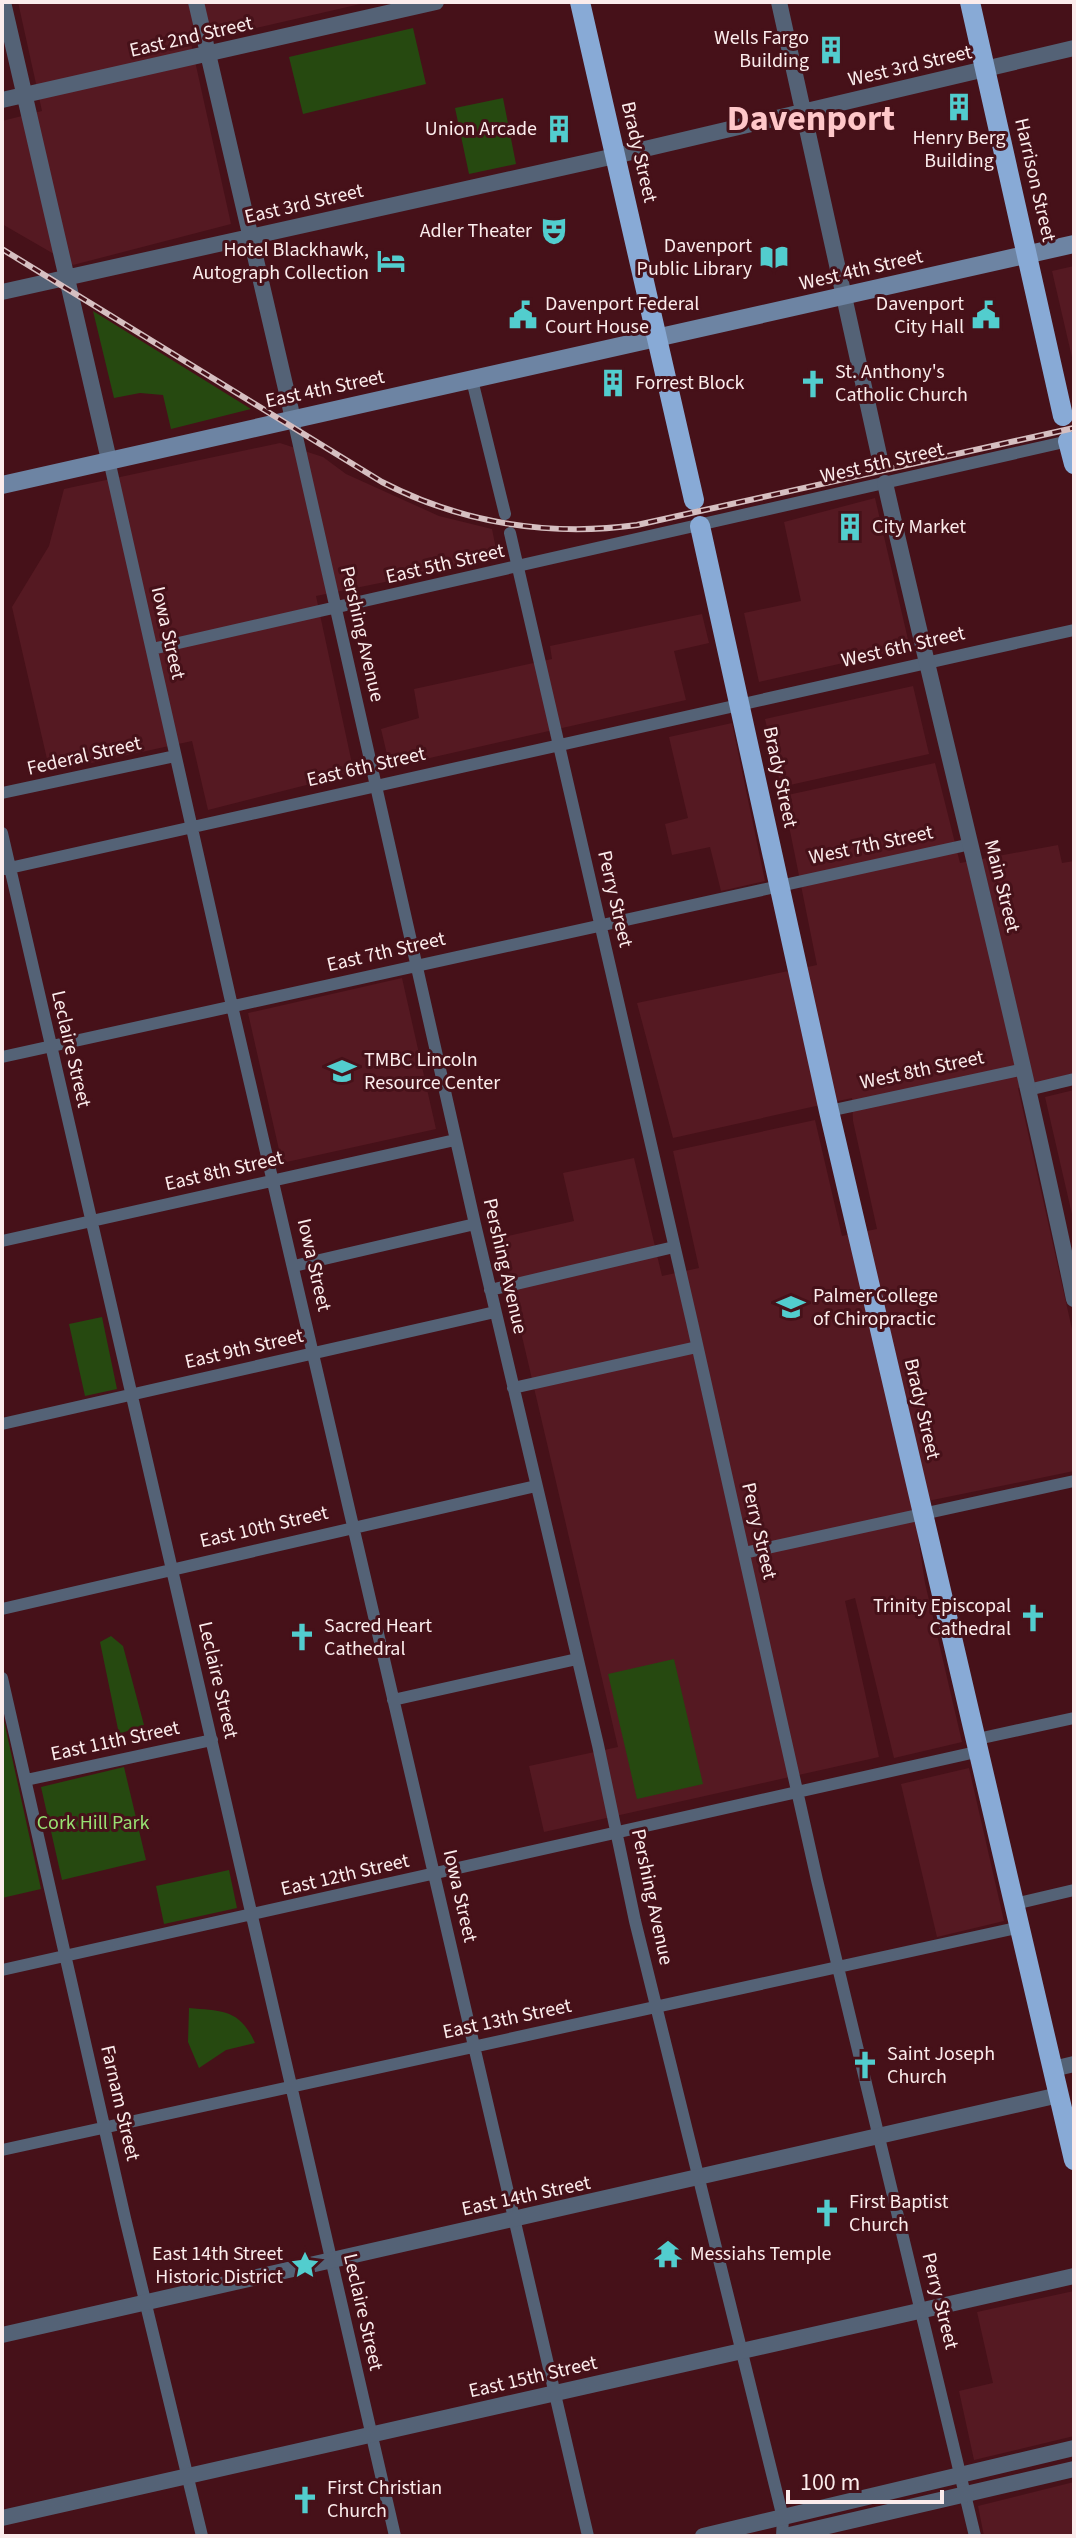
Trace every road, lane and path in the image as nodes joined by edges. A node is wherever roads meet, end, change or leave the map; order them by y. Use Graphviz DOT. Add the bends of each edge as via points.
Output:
graph roads {
  1 [pos="3,2"];
  2 [pos="196,2"];
  3 [pos="436,2"];
  4 [pos="580,2"];
  5 [pos="779,2"];
  6 [pos="970,2"];
  7 [pos="392,7"];
  8 [pos="1074,48"];
  9 [pos="208,53"];
  10 [pos="985,68"];
  11 [pos="25,95"];
  12 [pos="2,100"];
  13 [pos="803,111"];
  14 [pos="615,156"];
  15 [pos="251,237"];
  16 [pos="1074,244"];
  17 [pos="1027,255"];
  18 [pos="67,278"];
  19 [pos="2,292"];
  20 [pos="844,297"];
  21 [pos="658,338"];
  22 [pos="472,380"];
  23 [pos="1063,416"];
  24 [pos="293,419"];
  25 [pos="1071,440"];
  26 [pos="109,460"];
  27 [pos="881,464"];
  28 [pos="1074,464"];
  29 [pos="885,483"];
  30 [pos="2,485"];
  31 [pos="694,500"];
  32 [pos="505,514"];
  33 [pos="700,526"];
  34 [pos="510,533"];
  35 [pos="518,568"];
  36 [pos="336,608"];
  37 [pos="1074,630"];
  38 [pos="152,649"];
  39 [pos="927,662"];
  40 [pos="740,704"];
  41 [pos="560,744"];
  42 [pos="175,756"];
  43 [pos="377,785"];
  44 [pos="2,793"];
  45 [pos="192,827"];
  46 [pos="2,833"];
  47 [pos="971,844"];
  48 [pos="6,869"];
  49 [pos="780,886"];
  50 [pos="600,925"];
  51 [pos="417,965"];
  52 [pos="232,1006"];
  53 [pos="50,1047"];
  54 [pos="2,1057"];
  55 [pos="1024,1069"];
  56 [pos="1074,1079"];
  57 [pos="1028,1090"];
  58 [pos="829,1111"];
  59 [pos="455,1140"];
  60 [pos="274,1180"];
  61 [pos="92,1221"];
  62 [pos="475,1224"];
  63 [pos="2,1241"];
  64 [pos="674,1247"];
  65 [pos="294,1266"];
  66 [pos="490,1290"];
  67 [pos="1074,1299"];
  68 [pos="495,1312"];
  69 [pos="697,1347"];
  70 [pos="314,1353"];
  71 [pos="513,1388"];
  72 [pos="132,1395"];
  73 [pos="2,1424"];
  74 [pos="1074,1481"];
  75 [pos="536,1486"];
  76 [pos="922,1514"];
  77 [pos="354,1526"];
  78 [pos="744,1553"];
  79 [pos="172,1569"];
  80 [pos="2,1609"];
  81 [pos="577,1659"];
  82 [pos="2,1678"];
  83 [pos="393,1700"];
  84 [pos="1074,1718"];
  85 [pos="212,1740"];
  86 [pos="975,1746"];
  87 [pos="26,1780"];
  88 [pos="797,1792"];
  89 [pos="618,1834"];
  90 [pos="434,1876"];
  91 [pos="1074,1890"];
  92 [pos="1015,1904"];
  93 [pos="251,1916"];
  94 [pos="1021,1927"];
  95 [pos="66,1957"];
  96 [pos="837,1967"];
  97 [pos="2,1970"];
  98 [pos="656,2007"];
  99 [pos="474,2047"];
  100 [pos="1074,2064"];
  101 [pos="1053,2069"];
  102 [pos="290,2087"];
  103 [pos="1059,2095"];
  104 [pos="105,2128"];
  105 [pos="878,2137"];
  106 [pos="2,2150"];
  107 [pos="1074,2160"];
  108 [pos="697,2178"];
  109 [pos="515,2219"];
  110 [pos="330,2260"];
  111 [pos="1074,2276"];
  112 [pos="144,2301"];
  113 [pos="922,2310"];
  114 [pos="2,2335"];
  115 [pos="743,2350"];
  116 [pos="555,2392"];
  117 [pos="372,2435"];
  118 [pos="1074,2448"];
  119 [pos="1074,2469"];
  120 [pos="186,2476"];
  121 [pos="961,2476"];
  122 [pos="965,2495"];
  123 [pos="2,2518"];
  124 [pos="783,2518"];
  125 [pos="202,2536"];
  126 [pos="395,2536"];
  127 [pos="588,2536"];
  128 [pos="703,2536"];
  129 [pos="784,2536"];
  130 [pos="975,2536"];
  1 -- 11 [label="street, Iowa Street"];
  2 -- 9 [label="street, Pershing Avenue"];
  3 -- 7 [label="street, East 2nd Street"];
  4 -- 14 [label="highway, Brady Street"];
  5 -- 13 [label="street"];
  6 -- 10 [label="highway, Harrison Street"];
  7 -- 9 [label="street, East 2nd Street"];
  8 -- 10 [label="street, West 3rd Street"];
  9 -- 11 [label="street, East 2nd Street"];
  9 -- 15 [label="street, Pershing Avenue"];
  10 -- 13 [label="street, West 3rd Street"];
  10 -- 17 [label="highway, Harrison Street"];
  11 -- 12 [label="street, East 2nd Street"];
  11 -- 18 [label="street, Iowa Street"];
  13 -- 14 [label="street, West 3rd Street"];
  13 -- 20 [label="street"];
  14 -- 15 [label="street, East 3rd Street"];
  14 -- 21 [label="highway, Brady Street"];
  15 -- 18 [label="street, East 3rd Street"];
  15 -- 24 [label="street, Pershing Avenue"];
  16 -- 17 [label="main road, West 4th Street"];
  17 -- 20 [label="main road, West 4th Street"];
  17 -- 23 [label="highway, Harrison Street"];
  18 -- 19 [label="street, East 3rd Street"];
  18 -- 26 [label="street, Iowa Street"];
  20 -- 21 [label="main road, West 4th Street"];
  20 -- 27 [label="street"];
  21 -- 22 [label="main road, East 4th Street"];
  21 -- 31 [label="highway, Brady Street"];
  22 -- 24 [label="main road, East 4th Street"];
  22 -- 32 [label="street"];
  24 -- 26 [label="main road, East 4th Street"];
  24 -- 36 [label="street, Pershing Avenue"];
  25 -- 28 [label="highway"];
  25 -- 29 [label="street, West 5th Street"];
  26 -- 30 [label="main road, East 4th Street"];
  26 -- 38 [label="street, Iowa Street"];
  29 -- 33 [label="street, West 5th Street"];
  29 -- 39 [label="street, Main Street"];
  33 -- 35 [label="street, East 5th Street"];
  33 -- 40 [label="highway, Brady Street"];
  34 -- 35 [label="street, Perry Street"];
  35 -- 36 [label="street, East 5th Street"];
  35 -- 41 [label="street, Perry Street"];
  36 -- 38 [label="street, East 5th Street"];
  36 -- 43 [label="street, Pershing Avenue"];
  37 -- 39 [label="street, West 6th Street"];
  38 -- 42 [label="street, Iowa Street"];
  39 -- 40 [label="street, West 6th Street"];
  39 -- 47 [label="street, Main Street"];
  40 -- 41 [label="street, East 6th Street"];
  40 -- 49 [label="highway, Brady Street"];
  41 -- 43 [label="street, East 6th Street"];
  41 -- 50 [label="street, Perry Street"];
  42 -- 44 [label="street, Federal Street"];
  42 -- 45 [label="street, Iowa Street"];
  43 -- 45 [label="street, East 6th Street"];
  43 -- 51 [label="street, Pershing Avenue"];
  45 -- 48 [label="street, East 6th Street"];
  45 -- 52 [label="street, Iowa Street"];
  46 -- 48 [label="street, Leclaire Street"];
  47 -- 49 [label="street, West 7th Street"];
  47 -- 55 [label="street, Main Street"];
  48 -- 53 [label="street, Leclaire Street"];
  49 -- 50 [label="street, East 7th Street"];
  49 -- 58 [label="highway, Brady Street"];
  50 -- 51 [label="street, East 7th Street"];
  50 -- 64 [label="street, Perry Street"];
  51 -- 52 [label="street, East 7th Street"];
  51 -- 59 [label="street, Pershing Avenue"];
  52 -- 53 [label="street, East 7th Street"];
  52 -- 60 [label="street, Iowa Street"];
  53 -- 54 [label="street, East 7th Street"];
  53 -- 61 [label="street, Leclaire Street"];
  55 -- 57 [label="street, Main Street"];
  55 -- 58 [label="street, West 8th Street"];
  56 -- 57 [label="street"];
  57 -- 67 [label="street, Main Street"];
  58 -- 76 [label="highway, Brady Street"];
  59 -- 60 [label="street, East 8th Street"];
  59 -- 62 [label="street, Pershing Avenue"];
  60 -- 61 [label="street, East 8th Street"];
  60 -- 65 [label="street, Iowa Street"];
  61 -- 63 [label="street, East 8th Street"];
  61 -- 72 [label="street, Leclaire Street"];
  62 -- 65 [label="street"];
  62 -- 66 [label="street, Pershing Avenue"];
  64 -- 66 [label="street"];
  64 -- 69 [label="street, Perry Street"];
  65 -- 70 [label="street, Iowa Street"];
  66 -- 68 [label="street, Pershing Avenue"];
  68 -- 70 [label="street, East 9th Street"];
  68 -- 71 [label="street, Pershing Avenue"];
  69 -- 71 [label="street"];
  69 -- 78 [label="street, Perry Street"];
  70 -- 72 [label="street, East 9th Street"];
  70 -- 77 [label="street, Iowa Street"];
  71 -- 75 [label="street, Pershing Avenue"];
  72 -- 73 [label="street, East 9th Street"];
  72 -- 79 [label="street, Leclaire Street"];
  74 -- 76 [label="street"];
  75 -- 77 [label="street, East 10th Street"];
  75 -- 81 [label="street, Pershing Avenue"];
  76 -- 78 [label="street"];
  76 -- 86 [label="highway, Brady Street"];
  77 -- 79 [label="street, East 10th Street"];
  77 -- 83 [label="street, Iowa Street"];
  78 -- 88 [label="street, Perry Street"];
  79 -- 80 [label="street, East 10th Street"];
  79 -- 85 [label="street, Leclaire Street"];
  81 -- 83 [label="street"];
  81 -- 89 [label="street, Pershing Avenue"];
  82 -- 87 [label="street, Farnam Street"];
  83 -- 90 [label="street, Iowa Street"];
  84 -- 86 [label="street, East 12th Street"];
  85 -- 87 [label="street, East 11th Street"];
  85 -- 93 [label="street, Leclaire Street"];
  86 -- 88 [label="street, East 12th Street"];
  86 -- 92 [label="highway, Brady Street"];
  87 -- 95 [label="street, Farnam Street"];
  88 -- 89 [label="street, East 12th Street"];
  88 -- 96 [label="street, Perry Street"];
  89 -- 90 [label="street, East 12th Street"];
  89 -- 98 [label="street, Pershing Avenue"];
  90 -- 93 [label="street, East 12th Street"];
  90 -- 99 [label="street, Iowa Street"];
  91 -- 92 [label="street"];
  92 -- 94 [label="highway, Brady Street"];
  93 -- 95 [label="street, East 12th Street"];
  93 -- 102 [label="street, Leclaire Street"];
  94 -- 96 [label="street, East 13th Street"];
  94 -- 101 [label="highway, Brady Street"];
  95 -- 97 [label="street, East 12th Street"];
  95 -- 104 [label="street, Farnam Street"];
  96 -- 98 [label="street, East 13th Street"];
  96 -- 105 [label="street, Perry Street"];
  98 -- 99 [label="street, East 13th Street"];
  98 -- 108 [label="street, Pershing Avenue"];
  99 -- 102 [label="street, East 13th Street"];
  99 -- 109 [label="street, Iowa Street"];
  100 -- 101 [label="street"];
  101 -- 103 [label="highway, Brady Street"];
  102 -- 104 [label="street, East 13th Street"];
  102 -- 110 [label="street, Leclaire Street"];
  103 -- 105 [label="street, East 14th Street"];
  103 -- 107 [label="highway, Brady Street"];
  104 -- 106 [label="street, East 13th Street"];
  104 -- 112 [label="street, Farnam Street"];
  105 -- 108 [label="street, East 14th Street"];
  105 -- 113 [label="street, Perry Street"];
  108 -- 109 [label="street, East 14th Street"];
  108 -- 115 [label="street, Pershing Avenue"];
  109 -- 110 [label="street, East 14th Street"];
  109 -- 116 [label="street, Iowa Street"];
  110 -- 112 [label="street, East 14th Street"];
  110 -- 117 [label="street, Leclaire Street"];
  111 -- 113 [label="street, East 15th Street"];
  112 -- 114 [label="street, East 14th Street"];
  112 -- 120 [label="street, Farnam Street"];
  113 -- 115 [label="street, East 15th Street"];
  113 -- 121 [label="street, Perry Street"];
  115 -- 116 [label="street, East 15th Street"];
  115 -- 124 [label="street, Pershing Avenue"];
  116 -- 117 [label="street, East 15th Street"];
  116 -- 127 [label="street, Iowa Street"];
  117 -- 120 [label="street, East 15th Street"];
  117 -- 126 [label="street, Leclaire Street"];
  118 -- 121 [label="street"];
  119 -- 122 [label="street"];
  120 -- 123 [label="street, East 15th Street"];
  120 -- 125 [label="street, Farnam Street"];
  121 -- 122 [label="street, Perry Street"];
  121 -- 124 [label="street"];
  122 -- 129 [label="street"];
  122 -- 130 [label="street, Perry Street"];
  124 -- 128 [label="street"];
  124 -- 129 [label="street, Pershing Avenue"];
}
